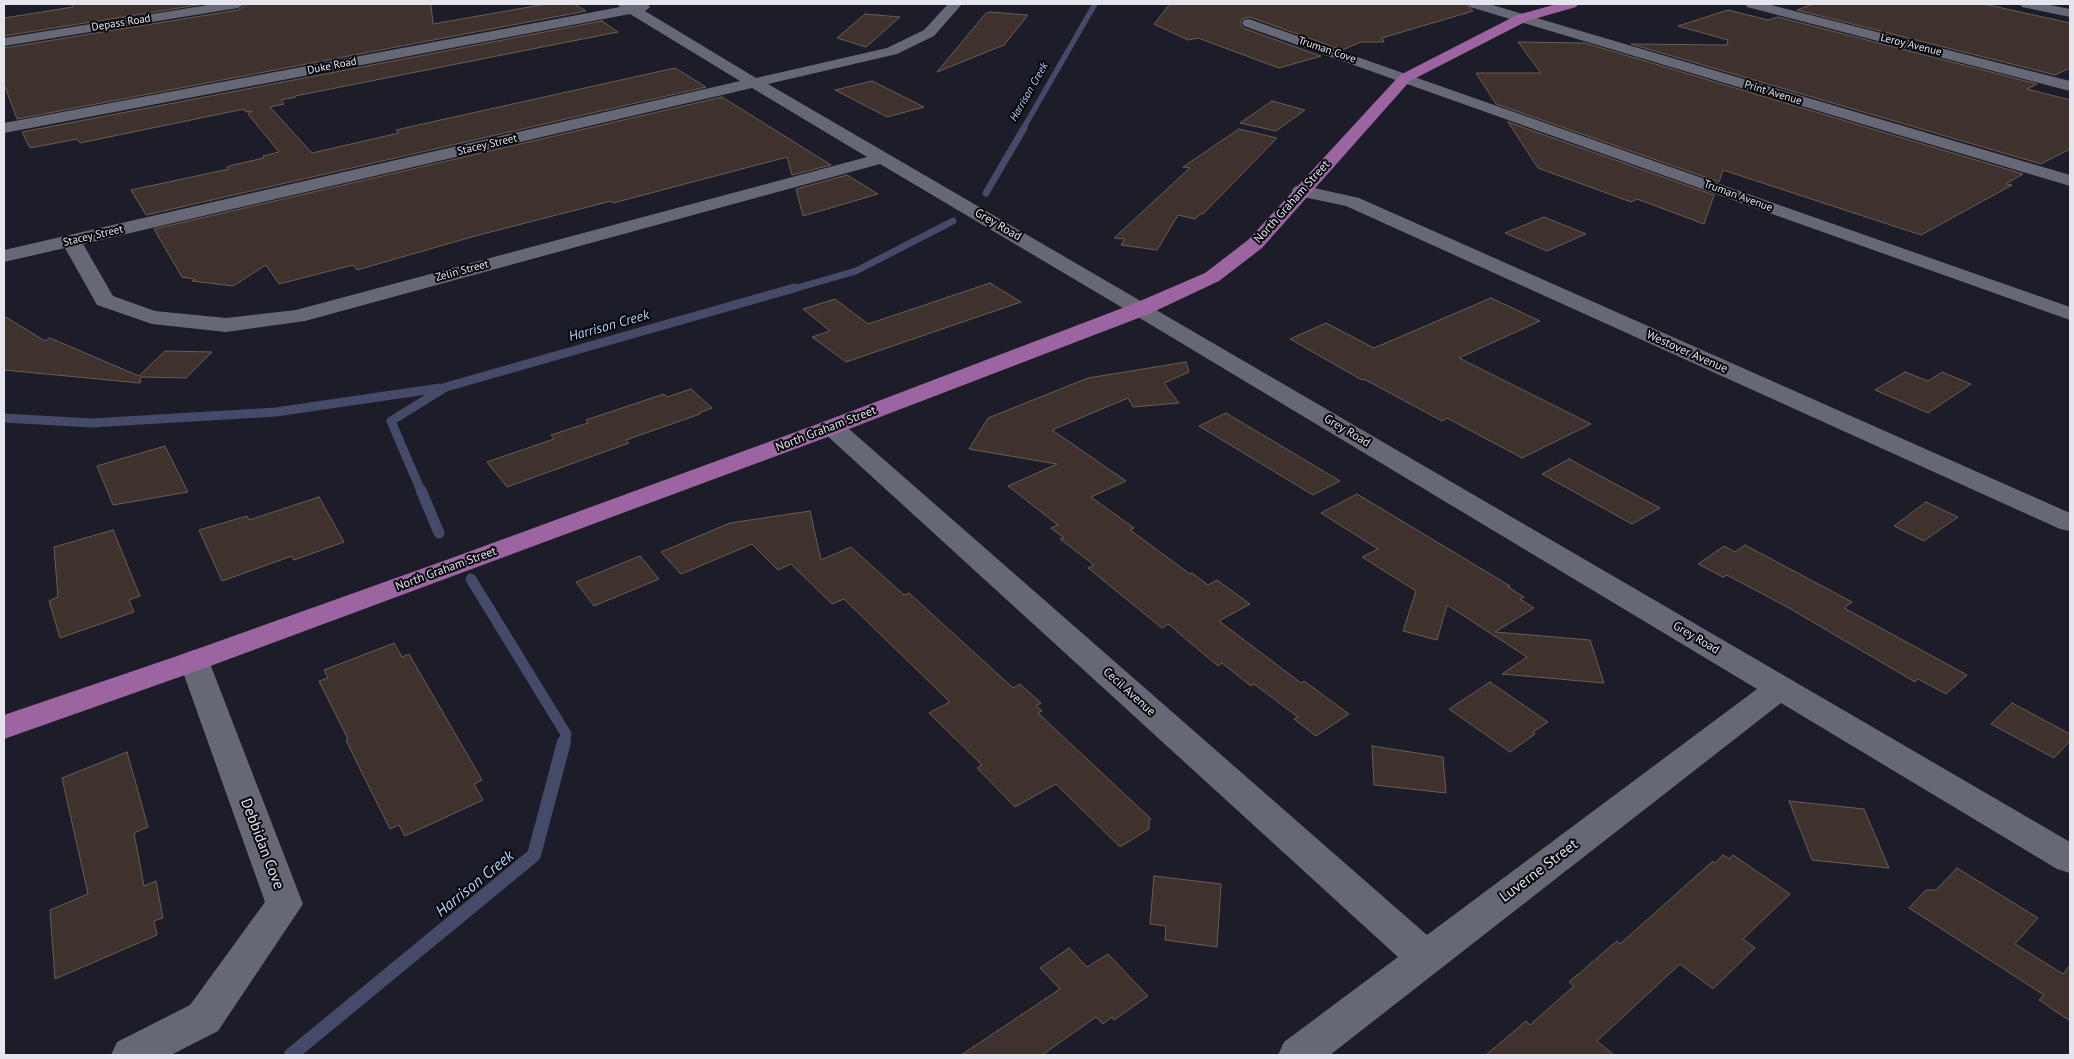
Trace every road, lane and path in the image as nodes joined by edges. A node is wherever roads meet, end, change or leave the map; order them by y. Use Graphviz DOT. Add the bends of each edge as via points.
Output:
graph roads {
  1 [pos="238,4"];
  2 [pos="660,4"];
  3 [pos="955,4"];
  4 [pos="1475,4"];
  5 [pos="1571,4"];
  6 [pos="1752,4"];
  7 [pos="2028,4"];
  8 [pos="628,6"];
  9 [pos="2070,13"];
  10 [pos="1522,18"];
  11 [pos="1249,23"];
  12 [pos="4,42"];
  13 [pos="1405,78"];
  14 [pos="754,83"];
  15 [pos="2070,86"];
  16 [pos="4,128"];
  17 [pos="882,158"];
  18 [pos="2070,182"];
  19 [pos="1301,191"];
  20 [pos="71,241"];
  21 [pos="4,256"];
  22 [pos="1141,309"];
  23 [pos="2070,314"];
  24 [pos="832,427"];
  25 [pos="2070,523"];
  26 [pos="194,661"];
  27 [pos="1780,688"];
  28 [pos="4,726"];
  29 [pos="2070,859"];
  30 [pos="1425,957"];
  31 [pos="132,1055"];
  32 [pos="1299,1055"];
  1 -- 12 [label="street, Depass Road"];
  2 -- 8 [label="street, Duke Road"];
  3 -- 14 [label="street, Stacey Street" via="929,33 892,51"];
  4 -- 10 [label="street, Print Avenue"];
  5 -- 10 [label="main road, North Graham Street"];
  6 -- 15 [label="street, Leroy Avenue"];
  7 -- 9 [label="street"];
  8 -- 14 [label="street, Grey Road"];
  8 -- 16 [label="street, Duke Road"];
  10 -- 13 [label="main road, North Graham Street"];
  10 -- 18 [label="street, Print Avenue"];
  11 -- 13 [label="street, Truman Cove"];
  13 -- 19 [label="main road, North Graham Street"];
  13 -- 23 [label="street, Truman Avenue"];
  14 -- 17 [label="street, Grey Road"];
  14 -- 20 [label="street, Stacey Street"];
  17 -- 20 [label="street, Zelin Street" via="297,316 226,325 152,317 105,300"];
  17 -- 22 [label="street, Grey Road"];
  19 -- 22 [label="main road, North Graham Street" via="1255,244 1212,277"];
  19 -- 25 [label="street, Westover Avenue" via="1352,202"];
  20 -- 21 [label="street, Stacey Street"];
  22 -- 24 [label="main road, North Graham Street"];
  22 -- 27 [label="street, Grey Road"];
  24 -- 26 [label="main road, North Graham Street"];
  24 -- 30 [label="street, Cecil Avenue"];
  26 -- 28 [label="main road, North Graham Street"];
  26 -- 31 [label="street, Debbidan Cove" via="284,904 204,1018"];
  27 -- 29 [label="street, Grey Road"];
  27 -- 30 [label="street, Luverne Street"];
  30 -- 32 [label="street, Luverne Street"];
}
